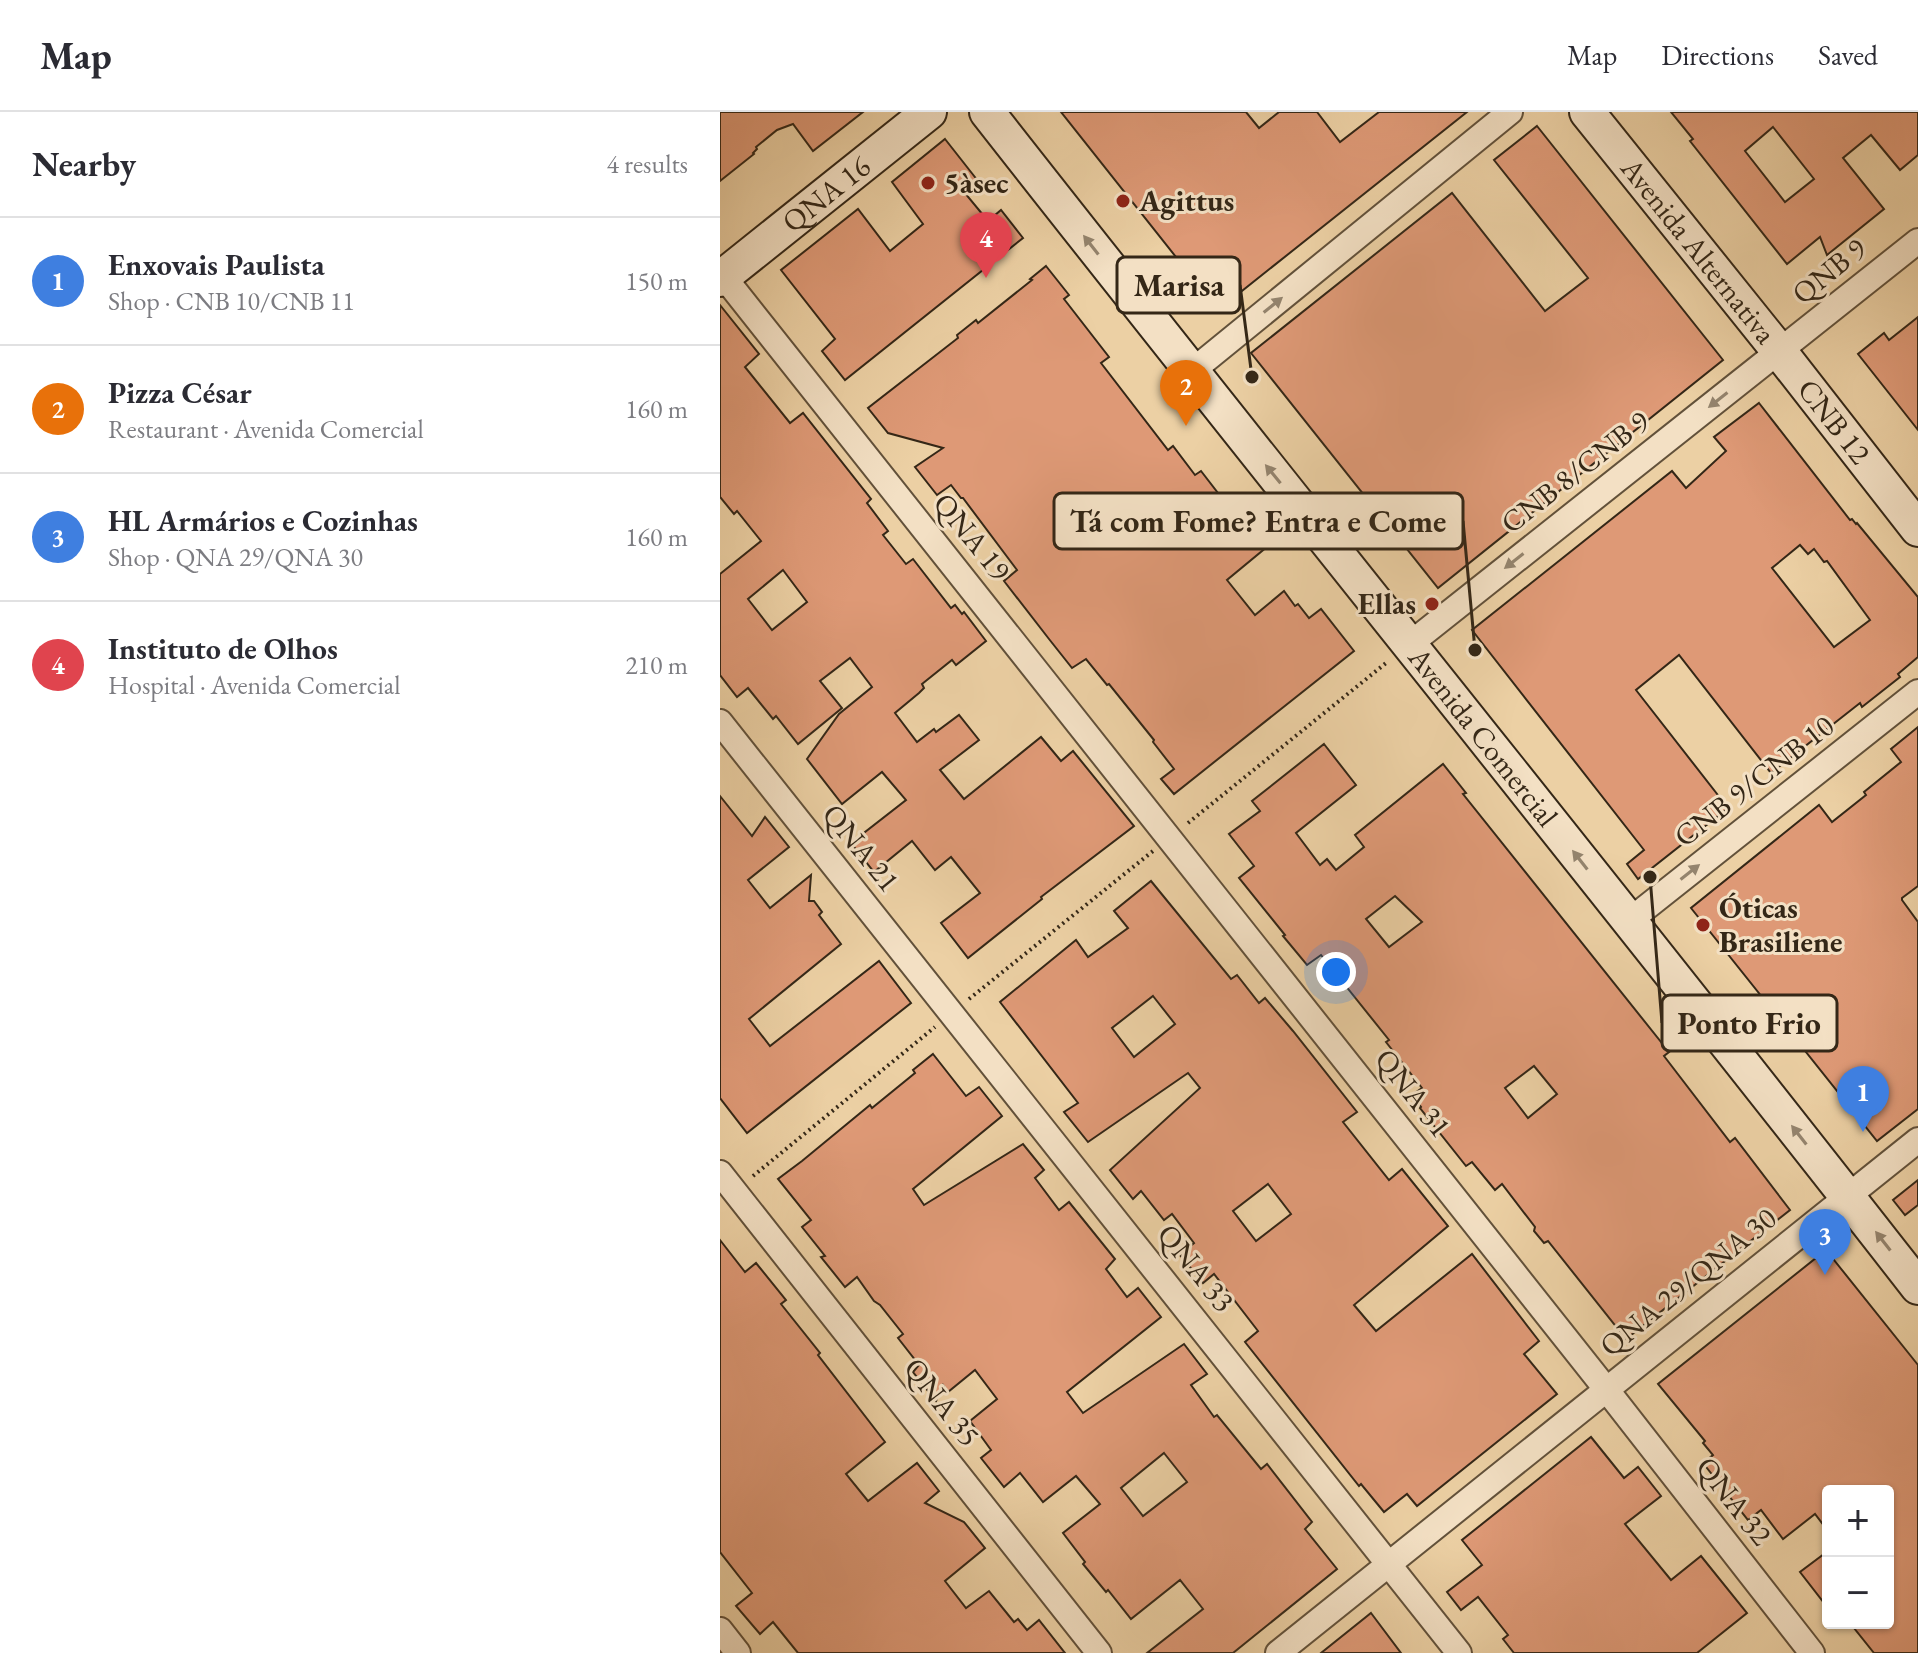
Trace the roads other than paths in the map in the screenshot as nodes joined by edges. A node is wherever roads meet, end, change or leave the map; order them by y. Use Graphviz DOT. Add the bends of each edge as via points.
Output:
graph roads {
  1 [pos="929,112"];
  2 [pos="987,112"];
  3 [pos="1510,112"];
  4 [pos="1587,112"];
  5 [pos="1918,241"];
  6 [pos="721,276"];
  7 [pos="1779,351"];
  8 [pos="1191,372"];
  9 [pos="1918,529"];
  10 [pos="1410,644"];
  11 [pos="1918,692"];
  12 [pos="720,722"];
  13 [pos="1170,837"];
  14 [pos="1629,921"];
  15 [pos="952,1013"];
  16 [pos="1918,1140"];
  17 [pos="727,1182"];
  18 [pos="1847,1196"];
  19 [pos="1918,1287"];
  20 [pos="1606,1389"];
  21 [pos="1390,1564"];
  22 [pos="720,1630"];
  23 [pos="738,1653"];
  24 [pos="1099,1653"];
  25 [pos="1278,1653"];
  26 [pos="1459,1653"];
  27 [pos="1812,1653"];
  1 -- 6 [label="main road, QNA 16"];
  8 -- 2 [label="main road, Avenida Comercial, one-way"];
  8 -- 3 [label="street, one-way"];
  4 -- 7 [label="main road, Avenida Alternativa"];
  5 -- 7 [label="street, QNB 9"];
  6 -- 13 [label="street, QNA 19"];
  7 -- 9 [label="main road, CNB 12"];
  7 -- 10 [label="street, CNB 8/CNB 9, one-way"];
  10 -- 8 [label="main road, Avenida Comercial, one-way"];
  14 -- 10 [label="main road, Avenida Comercial, one-way"];
  14 -- 11 [label="street, CNB 9/CNB 10, one-way"];
  12 -- 15 [label="street, QNA 21"];
  13 -- 20 [label="street, QNA 31"];
  18 -- 14 [label="main road, Avenida Comercial, one-way"];
  15 -- 21 [label="street, QNA 33"];
  16 -- 18 [label="street, QNA 29/QNA 30"];
  17 -- 24 [label="street, QNA 35"];
  19 -- 18 [label="main road, Avenida Comercial, one-way"];
  18 -- 20 [label="street, QNA 29/QNA 30"];
  20 -- 21 [label="street, QNA 29/QNA 30"];
  20 -- 27 [label="street, QNA 32"];
  21 -- 25 [label="street, QNA 29/QNA 30"];
  21 -- 26 [label="street, QNA 33"];
  22 -- 23 [label="street"];
}
